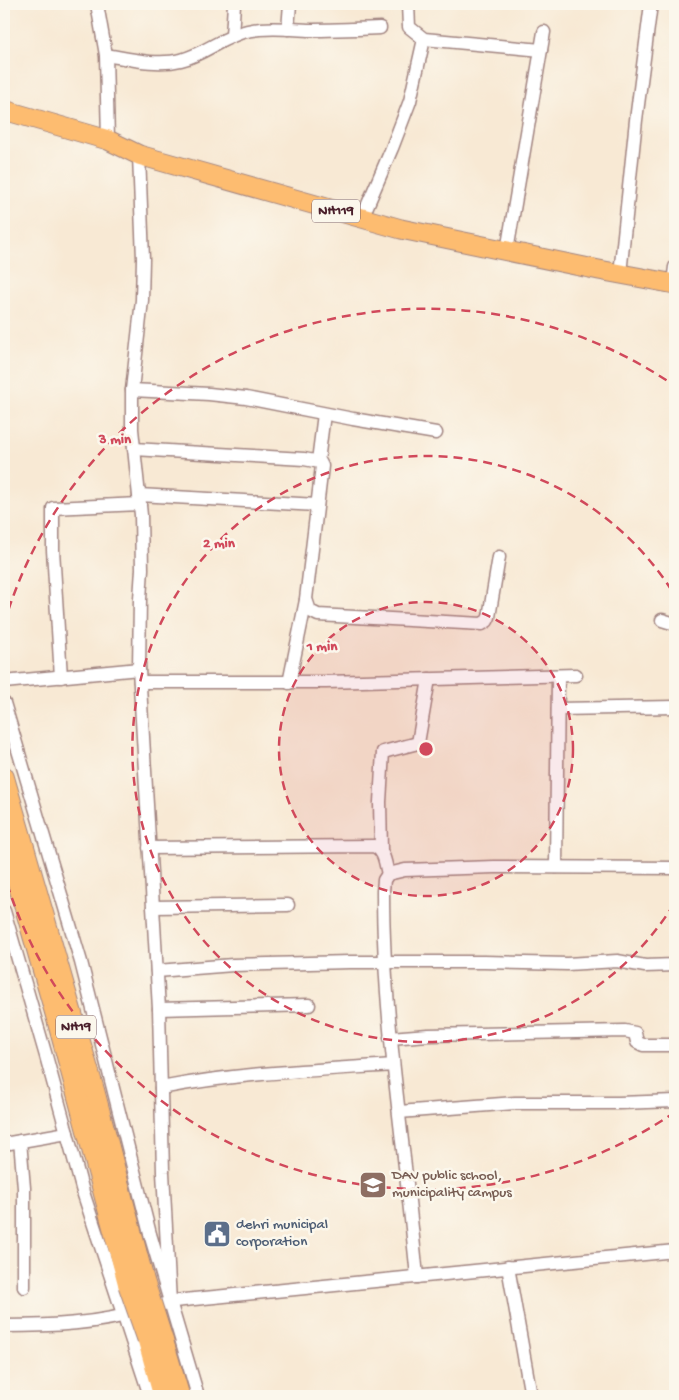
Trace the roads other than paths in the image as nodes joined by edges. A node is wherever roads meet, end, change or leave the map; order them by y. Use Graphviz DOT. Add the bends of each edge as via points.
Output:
graph roads {
  1 [pos="97,4"];
  2 [pos="234,4"];
  3 [pos="290,4"];
  4 [pos="408,4"];
  5 [pos="651,4"];
  6 [pos="380,28"];
  7 [pos="288,29"];
  8 [pos="544,32"];
  9 [pos="232,36"];
  10 [pos="424,39"];
  11 [pos="541,50"];
  12 [pos="106,55"];
  13 [pos="4,110"];
  14 [pos="108,140"];
  15 [pos="139,155"];
  16 [pos="362,218"];
  17 [pos="507,251"];
  18 [pos="620,274"];
  19 [pos="674,278"];
  20 [pos="132,390"];
  21 [pos="324,414"];
  22 [pos="436,433"];
  23 [pos="134,449"];
  24 [pos="318,461"];
  25 [pos="139,499"];
  26 [pos="318,505"];
  27 [pos="499,557"];
  28 [pos="306,599"];
  29 [pos="662,620"];
  30 [pos="675,624"];
  31 [pos="576,675"];
  32 [pos="139,676"];
  33 [pos="558,676"];
  34 [pos="61,677"];
  35 [pos="429,679"];
  36 [pos="4,682"];
  37 [pos="289,683"];
  38 [pos="4,703"];
  39 [pos="675,707"];
  40 [pos="558,709"];
  41 [pos="4,776"];
  42 [pos="4,836"];
  43 [pos="149,848"];
  44 [pos="381,850"];
  45 [pos="556,868"];
  46 [pos="675,868"];
  47 [pos="388,874"];
  48 [pos="288,905"];
  49 [pos="152,907"];
  50 [pos="4,911"];
  51 [pos="384,963"];
  52 [pos="675,965"];
  53 [pos="157,971"];
  54 [pos="309,1005"];
  55 [pos="159,1009"];
  56 [pos="390,1038"];
  57 [pos="675,1045"];
  58 [pos="393,1065"];
  59 [pos="161,1088"];
  60 [pos="675,1101"];
  61 [pos="399,1112"];
  62 [pos="67,1133"];
  63 [pos="20,1141"];
  64 [pos="4,1144"];
  65 [pos="675,1251"];
  66 [pos="508,1267"];
  67 [pos="417,1277"];
  68 [pos="136,1282"];
  69 [pos="24,1287"];
  70 [pos="170,1302"];
  71 [pos="123,1317"];
  72 [pos="4,1326"];
  73 [pos="155,1339"];
  74 [pos="150,1396"];
  75 [pos="163,1396"];
  76 [pos="180,1396"];
  77 [pos="198,1396"];
  78 [pos="531,1396"];
  1 -- 12 [label="street"];
  2 -- 9 [label="street"];
  3 -- 7 [label="street"];
  4 -- 10 [label="street" via="409,27"];
  5 -- 18 [label="street"];
  6 -- 7 [label="street"];
  7 -- 9 [label="street" via="260,29"];
  8 -- 11 [label="street"];
  9 -- 12 [label="street" via="182,60 169,62"];
  10 -- 11 [label="street"];
  10 -- 16 [label="street" via="410,101"];
  11 -- 17 [label="street"];
  12 -- 14 [label="street"];
  13 -- 14 [label="highway, NH119"];
  14 -- 15 [label="highway, NH119"];
  15 -- 16 [label="highway, NH119"];
  15 -- 20 [label="street" via="144,259"];
  16 -- 17 [label="highway, NH119"];
  17 -- 18 [label="highway, NH119"];
  18 -- 19 [label="highway, NH119"];
  20 -- 21 [label="street" via="246,398"];
  20 -- 23 [label="street"];
  21 -- 22 [label="street"];
  21 -- 24 [label="street"];
  23 -- 24 [label="street"];
  23 -- 25 [label="street"];
  24 -- 26 [label="street" via="322,466"];
  25 -- 26 [label="street"];
  25 -- 32 [label="street" via="142,569"];
  25 -- 34 [label="street" via="54,508 53,550"];
  26 -- 28 [label="street"];
  27 -- 28 [label="street" via="490,617 482,624 325,616 310,611"];
  28 -- 37 [label="street"];
  29 -- 30 [label="street"];
  31 -- 33 [label="street"];
  32 -- 34 [label="street"];
  32 -- 37 [label="street"];
  32 -- 43 [label="street"];
  33 -- 35 [label="street"];
  33 -- 40 [label="street"];
  34 -- 36 [label="street"];
  35 -- 37 [label="street"];
  35 -- 44 [label="street" via="418,743 383,752"];
  38 -- 70 [label="street" via="81,962"];
  39 -- 40 [label="street"];
  40 -- 45 [label="street"];
  41 -- 68 [label="highway, NH19" via="92,1082"];
  42 -- 68 [label="highway, NH19"];
  43 -- 44 [label="street" via="374,846"];
  43 -- 49 [label="street"];
  44 -- 47 [label="street"];
  45 -- 46 [label="street"];
  45 -- 47 [label="street" via="404,870"];
  47 -- 51 [label="street" via="383,891"];
  48 -- 49 [label="street"];
  49 -- 53 [label="street"];
  50 -- 62 [label="street"];
  51 -- 52 [label="street" via="567,964 617,961 645,966"];
  51 -- 53 [label="street" via="271,964"];
  51 -- 56 [label="street"];
  53 -- 55 [label="street"];
  54 -- 55 [label="street"];
  55 -- 59 [label="street"];
  56 -- 57 [label="street" via="625,1031 635,1033 637,1042 643,1045"];
  56 -- 58 [label="street"];
  58 -- 59 [label="street" via="264,1074"];
  58 -- 61 [label="street"];
  59 -- 70 [label="street"];
  60 -- 61 [label="street" via="515,1103"];
  61 -- 67 [label="street"];
  62 -- 63 [label="street"];
  62 -- 71 [label="street"];
  63 -- 64 [label="street"];
  63 -- 69 [label="street" via="24,1188"];
  65 -- 66 [label="street"];
  66 -- 67 [label="street"];
  66 -- 78 [label="street"];
  67 -- 70 [label="street"];
  68 -- 73 [label="highway, NH19, bridge"];
  70 -- 71 [label="street"];
  70 -- 77 [label="street"];
  71 -- 72 [label="street"];
  71 -- 74 [label="street"];
  73 -- 75 [label="highway, NH19"];
  73 -- 76 [label="highway, NH19"];
}
